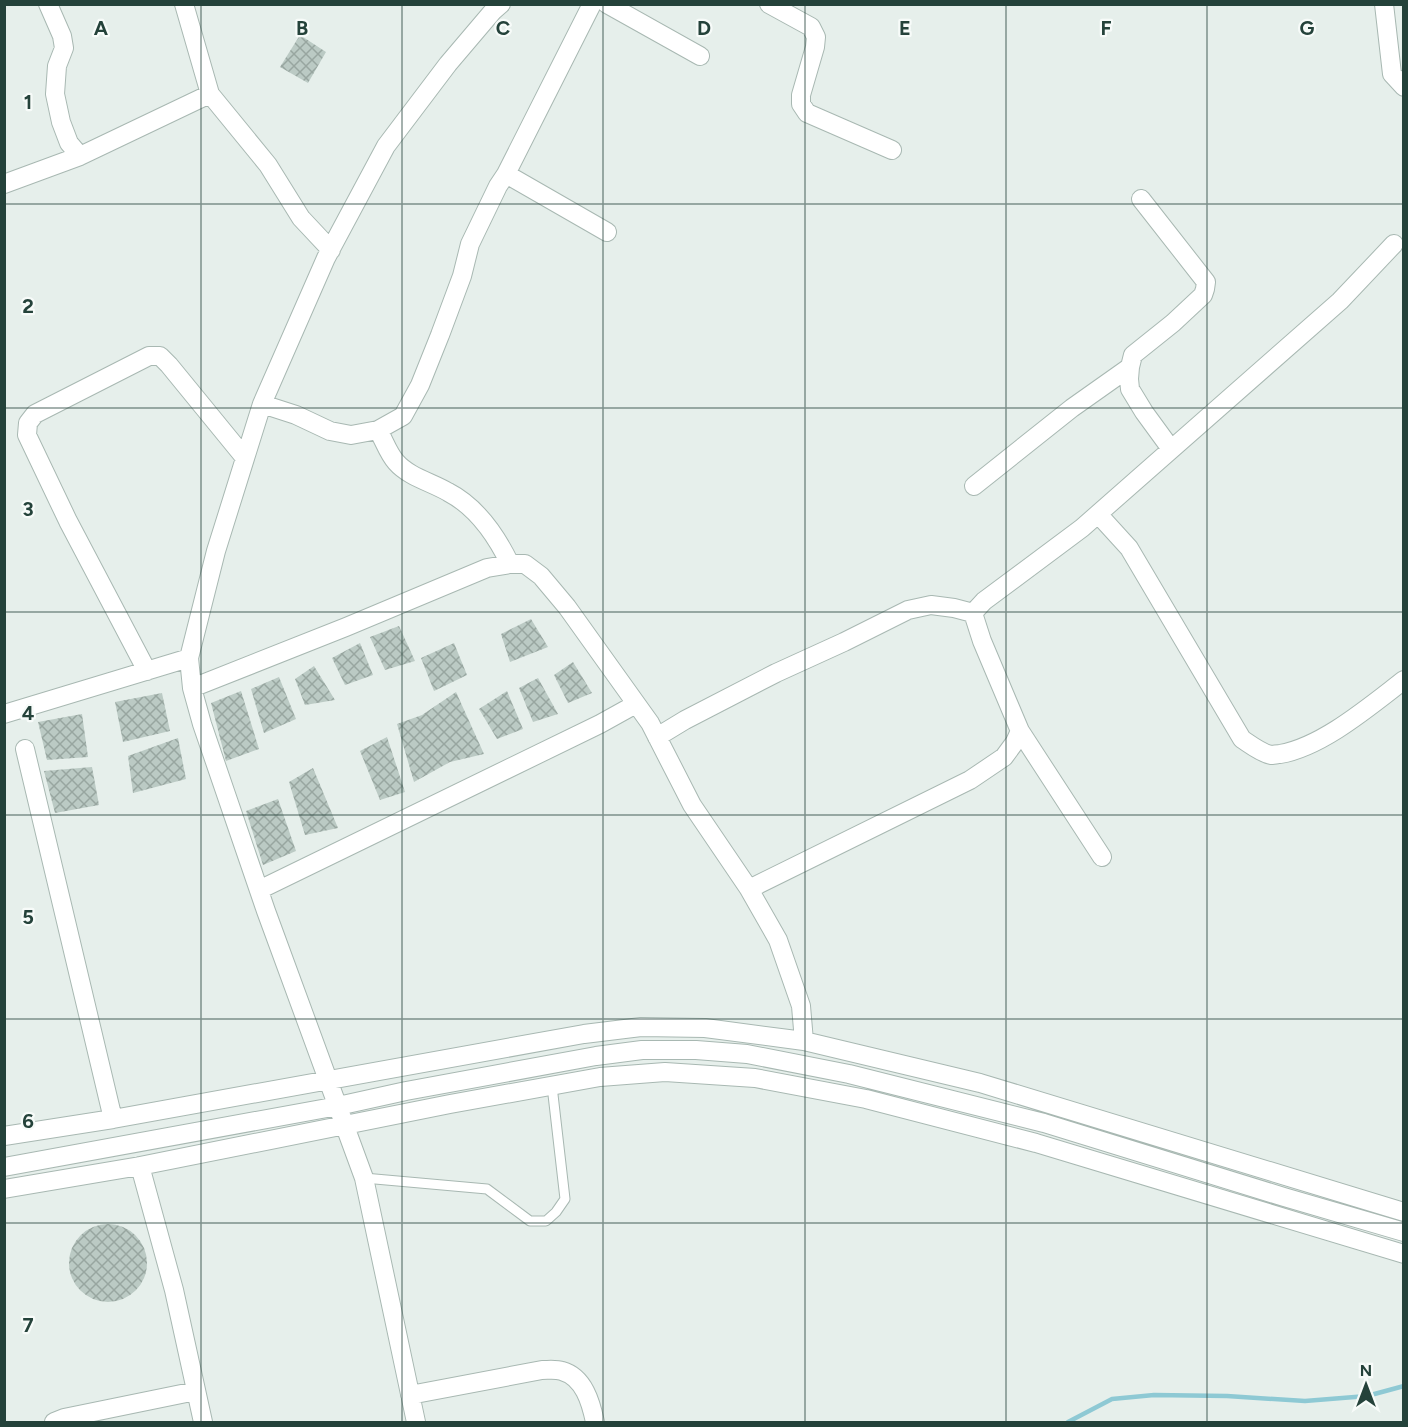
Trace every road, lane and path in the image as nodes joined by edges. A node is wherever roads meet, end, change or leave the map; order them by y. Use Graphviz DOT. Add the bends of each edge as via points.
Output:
graph roads {
  1 [pos="48,4"];
  2 [pos="184,4"];
  3 [pos="501,4"];
  4 [pos="592,4"];
  5 [pos="607,4"];
  6 [pos="769,4"];
  7 [pos="1384,4"];
  8 [pos="700,56"];
  9 [pos="1404,87"];
  10 [pos="210,94"];
  11 [pos="892,150"];
  12 [pos="80,156"];
  13 [pos="506,174"];
  14 [pos="4,184"];
  15 [pos="1141,199"];
  16 [pos="607,232"];
  17 [pos="1394,244"];
  18 [pos="331,250"];
  19 [pos="1130,367"];
  20 [pos="262,404"];
  21 [pos="378,429"];
  22 [pos="1171,449"];
  23 [pos="245,458"];
  24 [pos="974,486"];
  25 [pos="1098,514"];
  26 [pos="510,564"];
  27 [pos="973,613"];
  28 [pos="189,658"];
  29 [pos="147,671"];
  30 [pos="1404,680"];
  31 [pos="192,688"];
  32 [pos="636,704"];
  33 [pos="4,714"];
  34 [pos="1020,731"];
  35 [pos="657,737"];
  36 [pos="25,749"];
  37 [pos="1102,857"];
  38 [pos="749,889"];
  39 [pos="259,890"];
  40 [pos="804,1041"];
  41 [pos="328,1081"];
  42 [pos="552,1086"];
  43 [pos="338,1106"];
  44 [pos="112,1119"];
  45 [pos="345,1126"];
  46 [pos="4,1136"];
  47 [pos="140,1166"];
  48 [pos="4,1167"];
  49 [pos="364,1178"];
  50 [pos="4,1188"];
  51 [pos="1404,1212"];
  52 [pos="1404,1232"];
  53 [pos="1404,1254"];
  54 [pos="196,1391"];
  55 [pos="410,1395"];
  56 [pos="54,1422"];
  57 [pos="203,1422"];
  58 [pos="416,1422"];
  59 [pos="595,1422"];
  1 -- 12 [label="street" via="64,48 57,66 55,94 69,143"];
  2 -- 10 [label="street"];
  3 -- 18 [label="street" via="448,64 386,146"];
  4 -- 13 [label="street"];
  5 -- 8 [label="street"];
  6 -- 11 [label="street" via="811,27 816,37 801,94 801,104 807,113"];
  7 -- 9 [label="street" via="1392,74"];
  10 -- 12 [label="street"];
  10 -- 18 [label="street" via="268,165 301,218"];
  12 -- 14 [label="street"];
  13 -- 16 [label="street"];
  13 -- 21 [label="street" via="470,244 462,276 420,385 403,416"];
  15 -- 19 [label="street" via="1206,282 1203,295 1134,355"];
  17 -- 22 [label="street" via="1340,301"];
  18 -- 20 [label="street"];
  19 -- 22 [label="street" via="1130,389"];
  19 -- 24 [label="street"];
  20 -- 21 [label="street" via="330,431 351,435"];
  20 -- 23 [label="street"];
  21 -- 26 [label="street" via="395,461 408,472 475,511 500,543"];
  22 -- 25 [label="street"];
  23 -- 28 [label="street"];
  23 -- 29 [label="street" via="160,356 148,356 35,414 28,423 27,435 68,521"];
  25 -- 27 [label="street"];
  25 -- 30 [label="street" via="1129,548 1242,739 1257,749 1271,755 1311,745"];
  26 -- 31 [label="street" via="487,568"];
  26 -- 32 [label="street" via="525,564 542,576"];
  27 -- 34 [label="street"];
  27 -- 35 [label="street" via="931,605 908,610 776,673"];
  28 -- 29 [label="street"];
  28 -- 31 [label="street"];
  29 -- 33 [label="street"];
  31 -- 39 [label="street"];
  32 -- 35 [label="street"];
  32 -- 39 [label="street"];
  34 -- 37 [label="street"];
  34 -- 38 [label="street" via="1004,757 970,780"];
  35 -- 38 [label="street" via="692,805"];
  36 -- 44 [label="street"];
  38 -- 40 [label="street" via="777,940 801,1006"];
  39 -- 41 [label="street"];
  40 -- 41 [label="street" via="705,1028 641,1027"];
  40 -- 51 [label="street" via="980,1083"];
  41 -- 43 [label="street"];
  41 -- 44 [label="street"];
  42 -- 45 [label="street"];
  42 -- 49 [label="lane" via="565,1199 546,1221 530,1221 487,1189"];
  42 -- 53 [label="street" via="600,1077 665,1072 755,1078 866,1099 1036,1143"];
  43 -- 45 [label="street"];
  43 -- 48 [label="street"];
  43 -- 52 [label="street" via="642,1050 747,1054 849,1074 1044,1123"];
  44 -- 46 [label="street"];
  45 -- 47 [label="street"];
  45 -- 49 [label="street"];
  47 -- 50 [label="street"];
  47 -- 54 [label="street" via="174,1290"];
  49 -- 55 [label="street"];
  54 -- 56 [label="street"];
  54 -- 57 [label="street"];
  55 -- 58 [label="street"];
  55 -- 59 [label="street" via="543,1370 563,1371 585,1390"];
}
